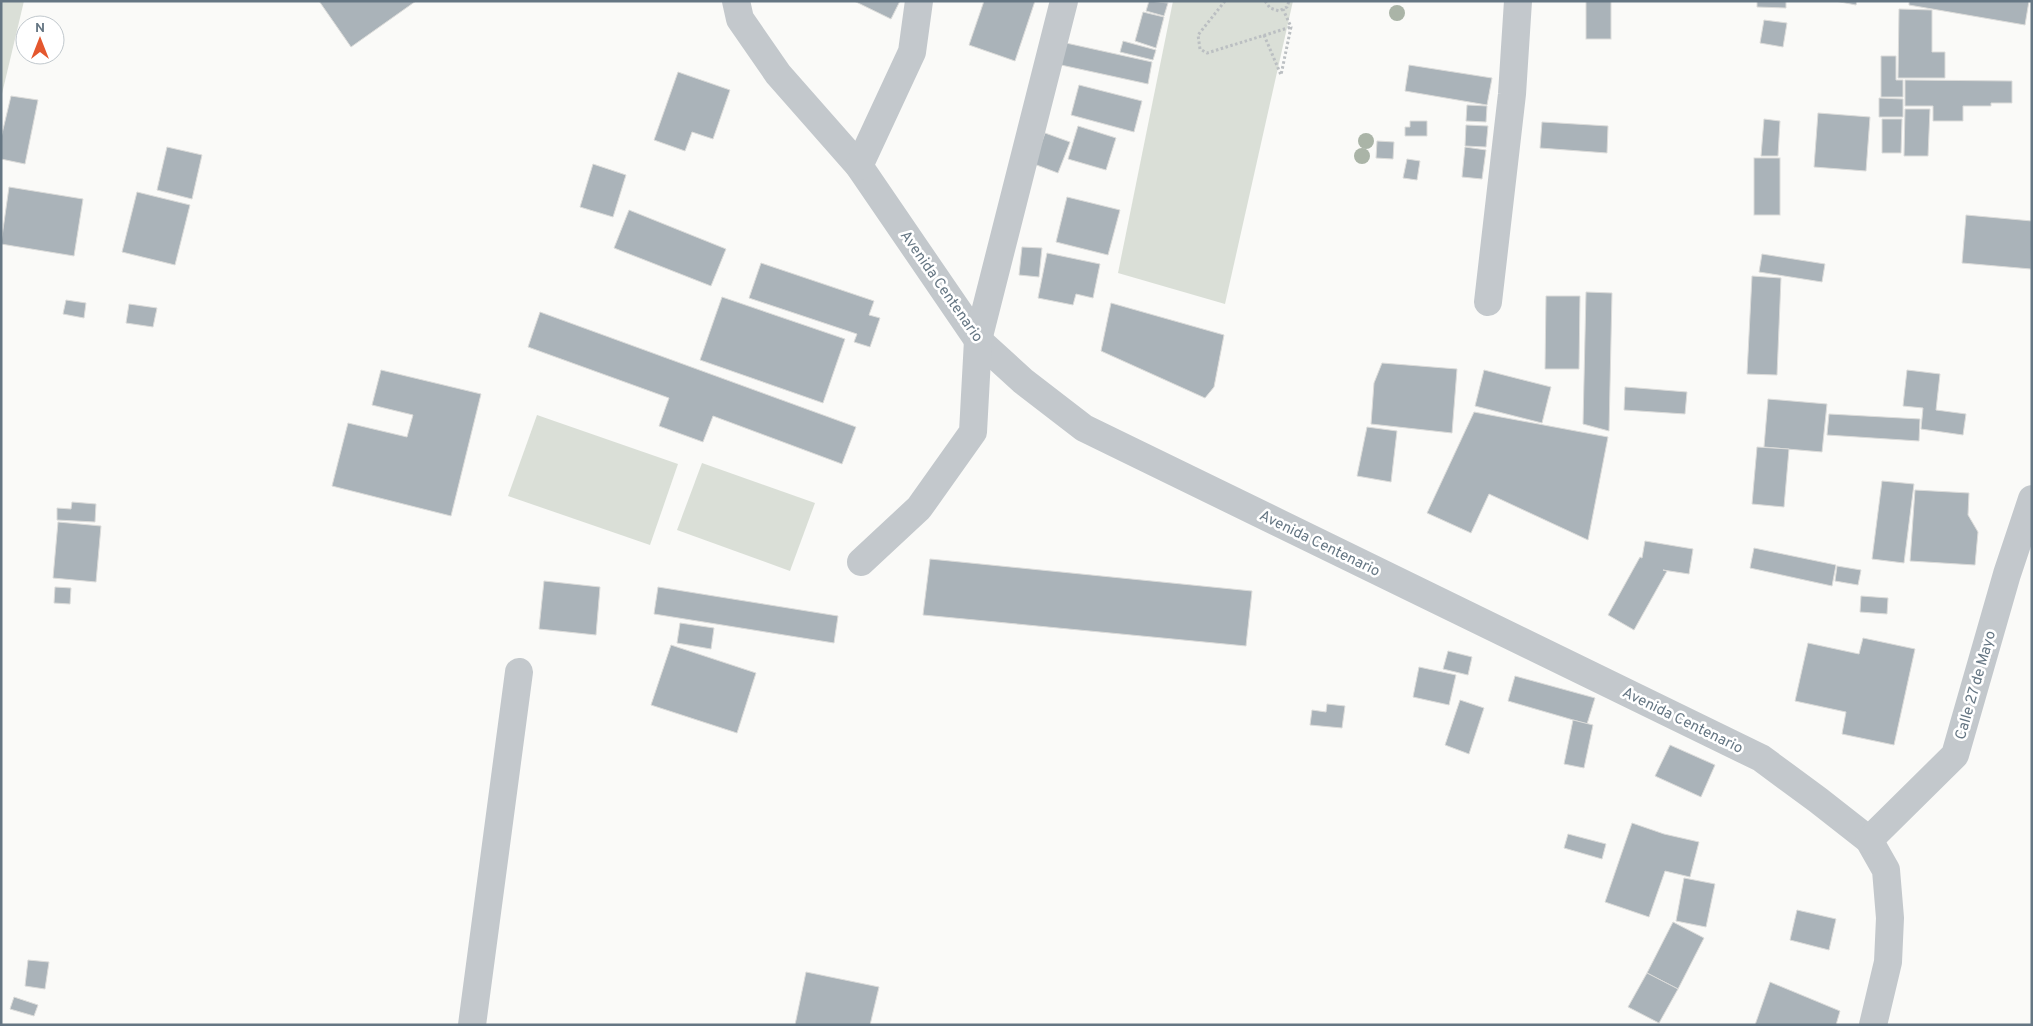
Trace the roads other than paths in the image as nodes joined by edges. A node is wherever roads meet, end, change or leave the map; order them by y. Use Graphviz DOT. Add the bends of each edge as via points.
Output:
graph roads {
  1 [pos="736,1"];
  2 [pos="918,1"];
  3 [pos="1064,1"];
  4 [pos="1518,1"];
  5 [pos="859,166"];
  6 [pos="1488,302"];
  7 [pos="978,340"];
  8 [pos="2032,499"];
  9 [pos="861,562"];
  10 [pos="520,672"];
  11 [pos="1869,840"];
  12 [pos="472,1025"];
  13 [pos="1873,1025"];
  1 -- 5 [label="street, Avenida Centenario" via="740,19 778,74"];
  2 -- 5 [label="street" via="912,52"];
  3 -- 7 [label="street"];
  4 -- 6 [label="street" via="1512,94"];
  5 -- 7 [label="street, Avenida Centenario"];
  7 -- 9 [label="street" via="973,432 919,508"];
  7 -- 11 [label="street, Avenida Centenario" via="1023,381 1084,428 1761,758"];
  8 -- 11 [label="street, Calle 27 de Mayo" via="1955,756"];
  10 -- 12 [label="street"];
  11 -- 13 [label="street, Avenida Centenario" via="1886,870 1890,918 1888,962"];
}
